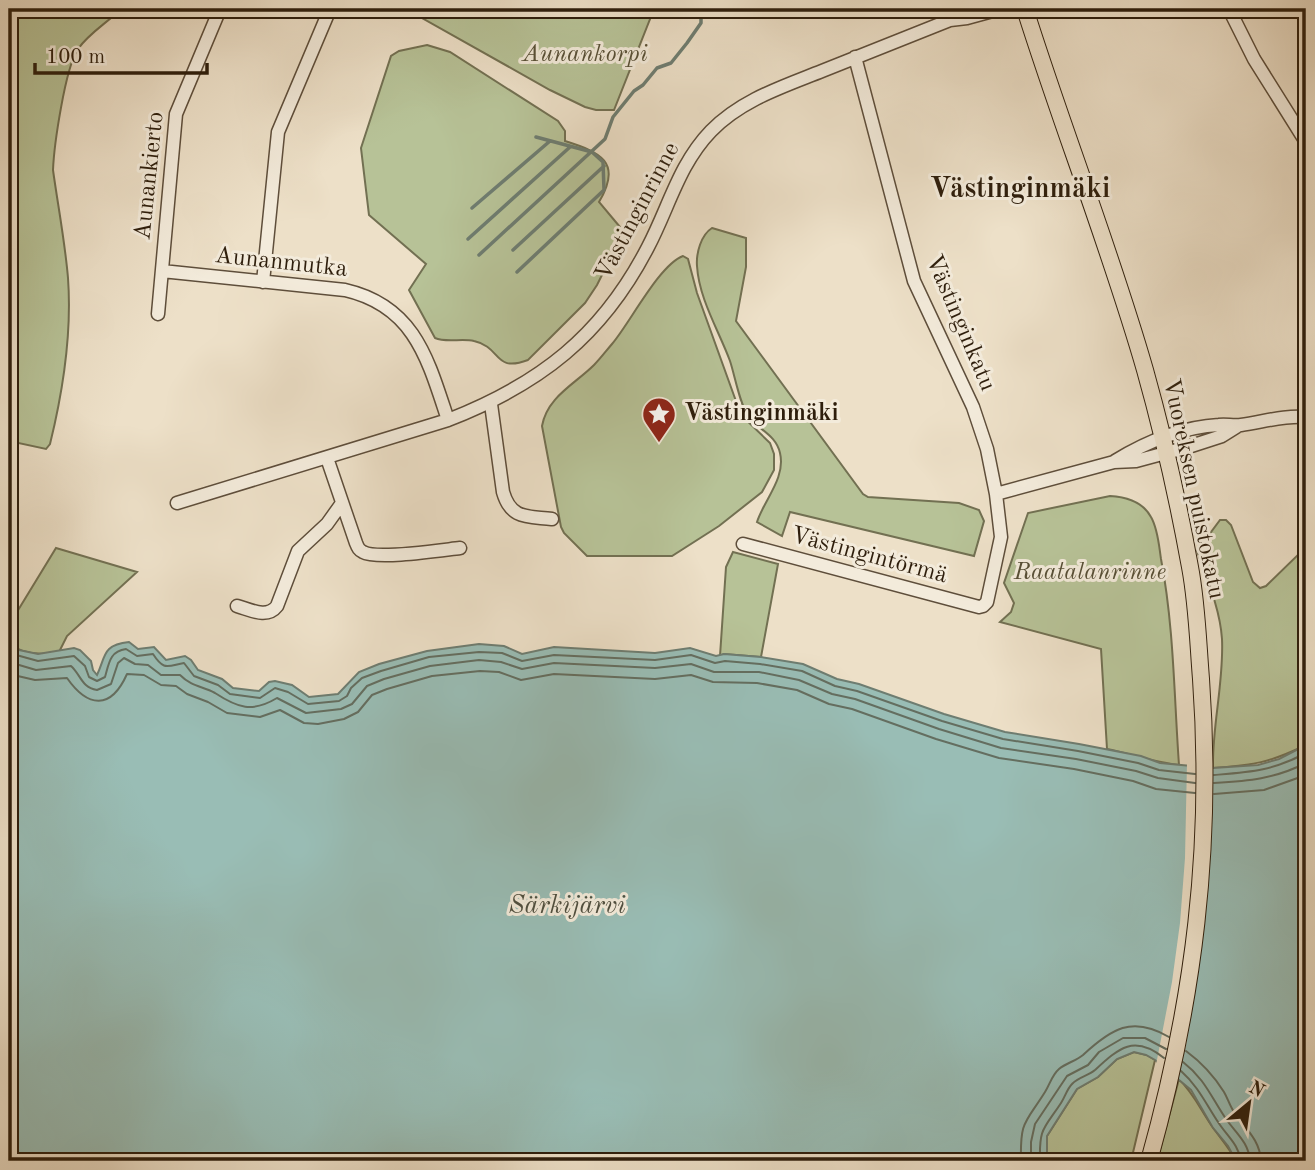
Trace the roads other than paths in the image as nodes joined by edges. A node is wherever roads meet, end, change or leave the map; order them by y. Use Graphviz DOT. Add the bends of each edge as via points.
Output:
graph roads {
  1 [pos="220,9"];
  2 [pos="330,9"];
  3 [pos="963,9"];
  4 [pos="1000,9"];
  5 [pos="1025,9"];
  6 [pos="1229,9"];
  7 [pos="950,19"];
  8 [pos="855,58"];
  9 [pos="1306,142"];
  10 [pos="162,271"];
  11 [pos="263,282"];
  12 [pos="158,314"];
  13 [pos="491,404"];
  14 [pos="1306,417"];
  15 [pos="449,420"];
  16 [pos="1164,445"];
  17 [pos="327,458"];
  18 [pos="996,494"];
  19 [pos="177,503"];
  20 [pos="342,503"];
  21 [pos="552,519"];
  22 [pos="743,544"];
  23 [pos="460,548"];
  24 [pos="237,606"];
  25 [pos="984,606"];
  26 [pos="1149,1161"];
  1 -- 10 [label="street, Aunankierto" via="176,114"];
  2 -- 11 [label="street" via="278,132"];
  3 -- 7 [label="street, Västinginrinne"];
  4 -- 7 [label="street, Västinginrinne"];
  5 -- 16 [label="main road, Vuoreksen puistokatu" via="1115,273"];
  6 -- 9 [label="street" via="1254,60"];
  7 -- 8 [label="street, Västinginrinne"];
  8 -- 13 [label="street, Västinginrinne" via="760,96 712,130 685,164 648,247 598,320 547,369"];
  8 -- 18 [label="street, Västinginkatu" via="914,281 973,407"];
  10 -- 11 [label="street, Aunanmutka"];
  10 -- 12 [label="street, Aunankierto"];
  11 -- 15 [label="street, Aunanmutka" via="345,290 388,309 423,349"];
  13 -- 15 [label="street, Västinginrinne"];
  13 -- 21 [label="street" via="508,505 519,515"];
  14 -- 16 [label="street" via="1219,425"];
  15 -- 17 [label="street, Västinginrinne"];
  16 -- 18 [label="street" via="1134,450 1114,462"];
  16 -- 26 [label="main road, Vuoreksen puistokatu" via="1191,569 1206,800 1193,960 1180,1037"];
  17 -- 19 [label="street, Västinginrinne"];
  17 -- 20 [label="street"];
  18 -- 25 [label="street, Västinginkatu" via="1001,547"];
  20 -- 23 [label="street" via="358,547 366,554"];
  20 -- 24 [label="street" via="299,551 273,612"];
  22 -- 25 [label="street, Västingintörmä"];
}
